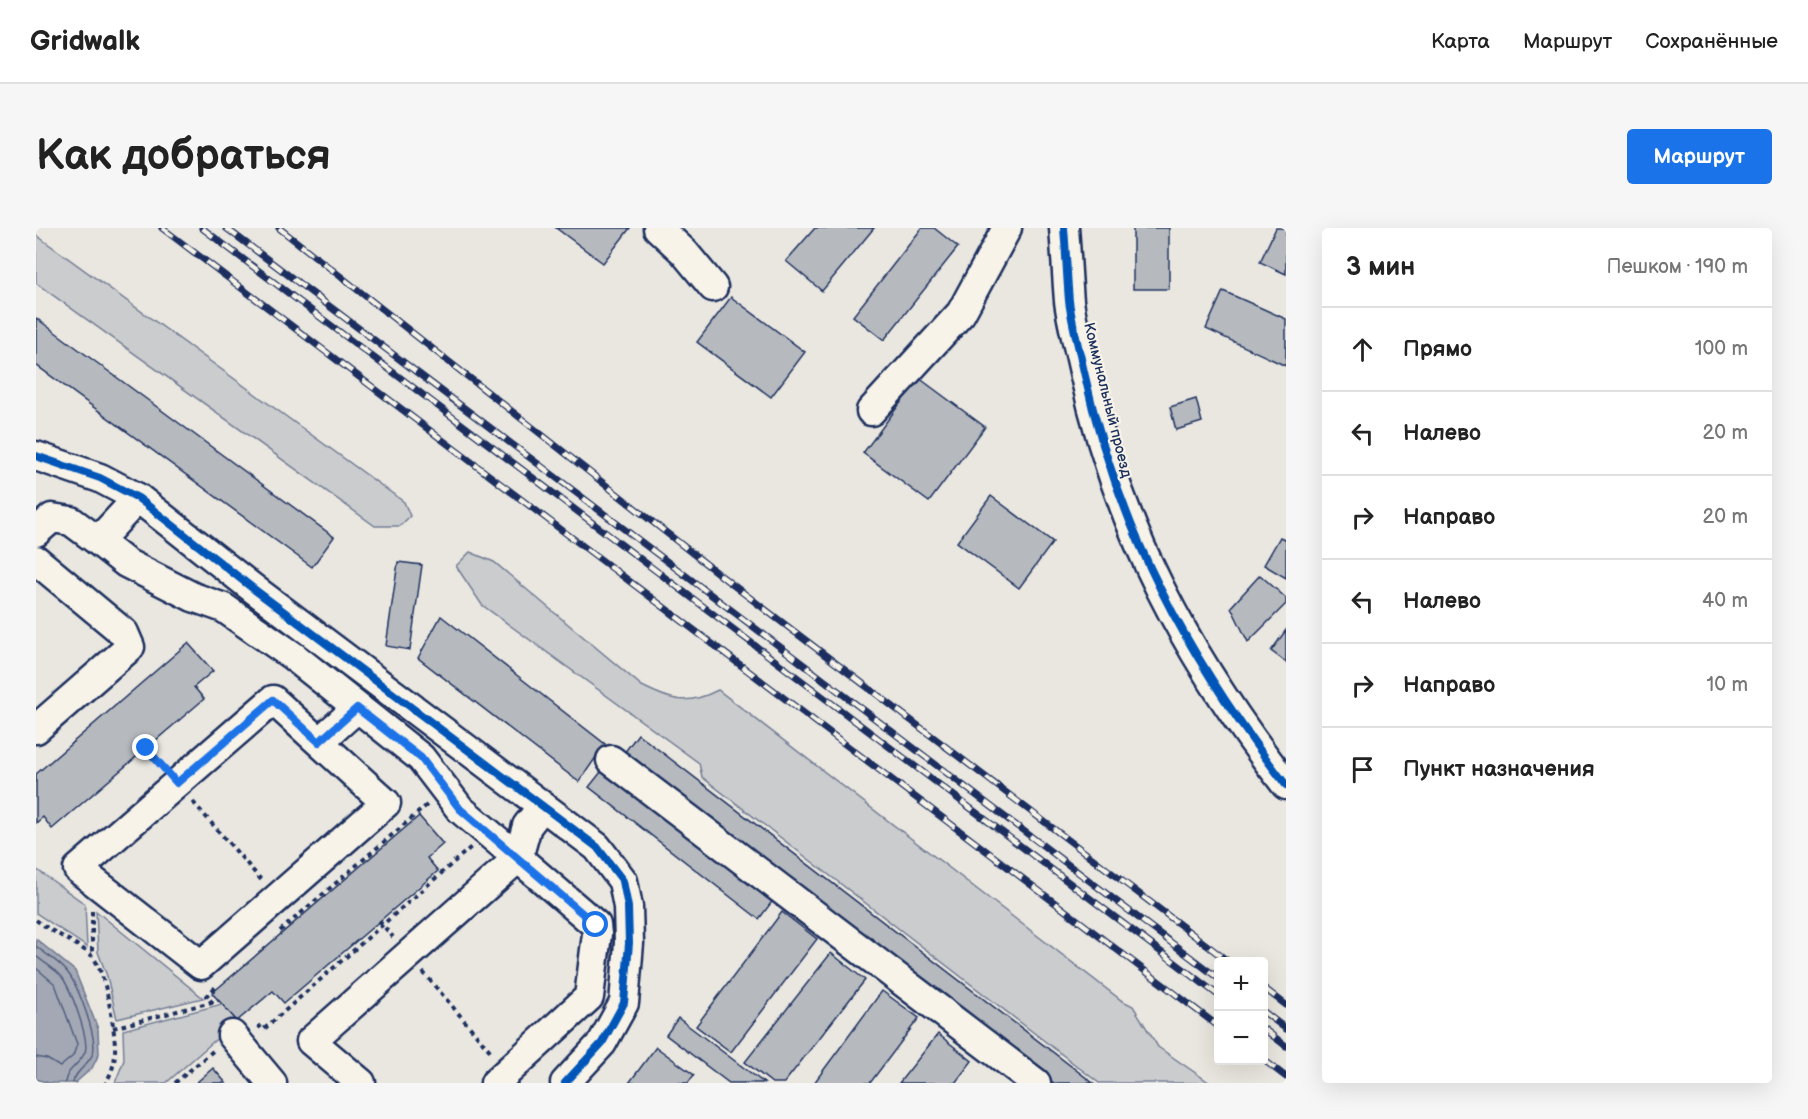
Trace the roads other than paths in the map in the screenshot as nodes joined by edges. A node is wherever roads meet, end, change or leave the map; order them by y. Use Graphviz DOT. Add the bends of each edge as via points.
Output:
graph roads {
  1 [pos="658,228"];
  2 [pos="980,228"];
  3 [pos="987,228"];
  4 [pos="1007,228"];
  5 [pos="1064,228"];
  6 [pos="713,287"];
  7 [pos="871,411"];
  8 [pos="36,456"];
  9 [pos="36,471"];
  10 [pos="100,478"];
  11 [pos="138,498"];
  12 [pos="36,532"];
  13 [pos="98,541"];
  14 [pos="36,560"];
  15 [pos="357,708"];
  16 [pos="36,729"];
  17 [pos="319,742"];
  18 [pos="611,760"];
  19 [pos="1285,783"];
  20 [pos="542,807"];
  21 [pos="518,858"];
  22 [pos="241,1027"];
  23 [pos="502,1078"];
  24 [pos="272,1083"];
  25 [pos="361,1083"];
  26 [pos="565,1083"];
  27 [pos="1036,1083"];
  1 -- 6 [label="street"];
  2 -- 3 [label="street"];
  4 -- 7 [label="street" via="961,313"];
  5 -- 19 [label="street, Коммунальный проезд" via="1070,303 1083,365 1098,430 1127,519 1183,635 1216,689"];
  8 -- 10 [label="street"];
  9 -- 10 [label="street"];
  10 -- 11 [label="street"];
  11 -- 13 [label="street"];
  11 -- 20 [label="street"];
  12 -- 13 [label="street" via="52,518 71,520"];
  13 -- 15 [label="street" via="126,563 224,608 293,656"];
  14 -- 16 [label="street" via="124,633 130,647"];
  15 -- 17 [label="street"];
  15 -- 21 [label="street" via="421,758 460,809"];
  17 -- 17 [label="street" via="273,700 78,869 201,965 286,908 386,803"];
  18 -- 27 [label="street"];
  20 -- 21 [label="street" via="527,826"];
  20 -- 26 [label="street" via="597,847 613,865 623,881 628,907 624,1003 602,1043"];
  21 -- 23 [label="street" via="596,925 597,934 589,997"];
  21 -- 25 [label="street" via="311,1041"];
  22 -- 24 [label="street"];
}
